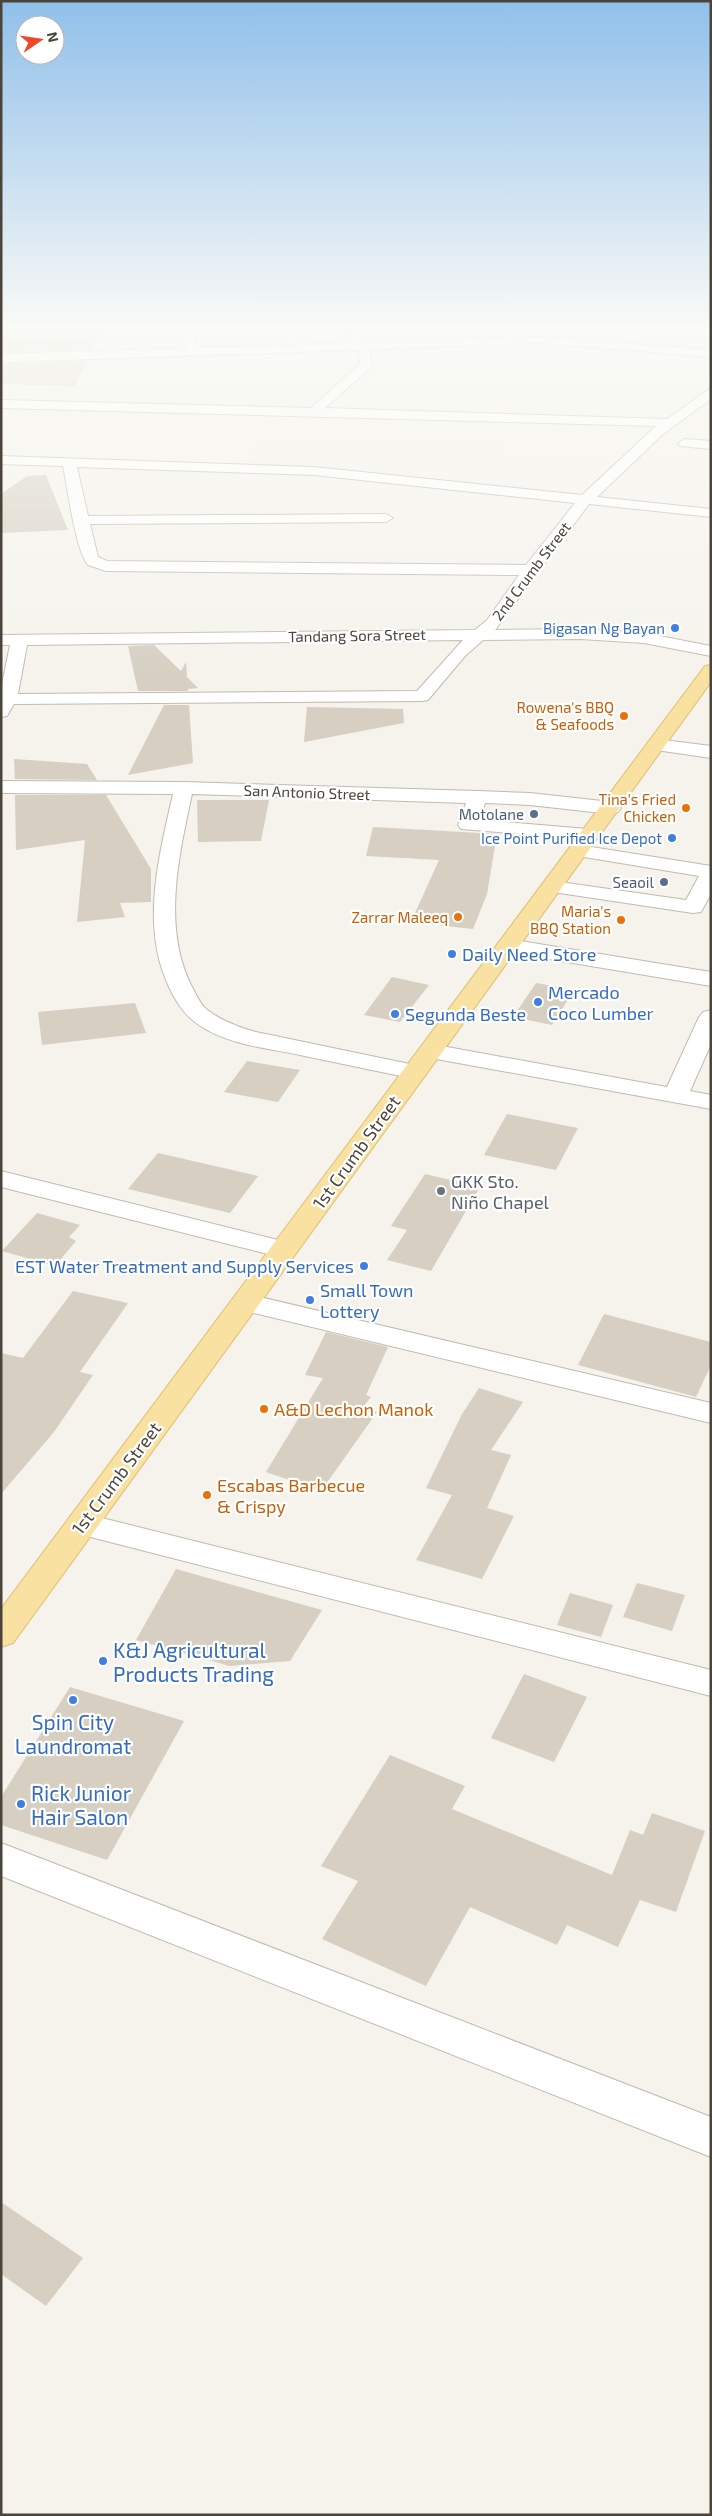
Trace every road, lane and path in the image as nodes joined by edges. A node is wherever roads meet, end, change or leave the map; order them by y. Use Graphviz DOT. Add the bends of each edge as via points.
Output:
graph roads {
  1 [pos="645,444"];
  2 [pos="1,460"];
  3 [pos="69,462"];
  4 [pos="585,500"];
  5 [pos="711,513"];
  6 [pos="386,518"];
  7 [pos="80,520"];
  8 [pos="530,570"];
  9 [pos="481,634"];
  10 [pos="20,639"];
  11 [pos="1,640"];
  12 [pos="711,651"];
  13 [pos="711,670"];
  14 [pos="4,706"];
  15 [pos="656,745"];
  16 [pos="711,752"];
  17 [pos="1,787"];
  18 [pos="184,788"];
  19 [pos="478,797"];
  20 [pos="611,808"];
  21 [pos="586,842"];
  22 [pos="711,873"];
  23 [pos="553,887"];
  24 [pos="508,946"];
  25 [pos="711,979"];
  26 [pos="711,1017"];
  27 [pos="430,1051"];
  28 [pos="415,1072"];
  29 [pos="675,1096"];
  30 [pos="711,1102"];
  31 [pos="1,1179"];
  32 [pos="284,1250"];
  33 [pos="247,1303"];
  34 [pos="711,1413"];
  35 [pos="82,1524"];
  36 [pos="4,1624"];
  37 [pos="711,1683"];
  38 [pos="1,1859"];
  39 [pos="711,2138"];
  1 -- 4 [label="street, 2nd Crumb Street"];
  2 -- 3 [label="street"];
  3 -- 4 [label="street" via="314,471"];
  3 -- 7 [label="street"];
  4 -- 5 [label="street"];
  4 -- 8 [label="street, 2nd Crumb Street"];
  6 -- 7 [label="street"];
  7 -- 8 [label="street" via="93,562 115,568"];
  8 -- 9 [label="street, 2nd Crumb Street" via="505,607"];
  9 -- 10 [label="street, Tandang Sora Street"];
  9 -- 12 [label="street, Tandang Sora Street" via="608,635 644,638"];
  9 -- 14 [label="street, 2nd Crumb Street" via="459,652 422,696"];
  10 -- 11 [label="street, Tandang Sora Street"];
  10 -- 14 [label="street"];
  13 -- 15 [label="main road, 1st Crumb Street"];
  15 -- 16 [label="street"];
  15 -- 20 [label="main road, 1st Crumb Street"];
  17 -- 18 [label="street, San Antonio Street"];
  18 -- 19 [label="street, San Antonio Street"];
  18 -- 28 [label="street" via="164,892 170,962 180,988 195,1012 222,1028 258,1039"];
  19 -- 20 [label="street, San Antonio Street"];
  19 -- 21 [label="street" via="468,825"];
  20 -- 21 [label="main road, 1st Crumb Street"];
  21 -- 22 [label="street"];
  21 -- 23 [label="main road, 1st Crumb Street"];
  22 -- 23 [label="street" via="693,907"];
  23 -- 24 [label="main road, 1st Crumb Street"];
  24 -- 25 [label="street"];
  24 -- 27 [label="main road, 1st Crumb Street"];
  26 -- 29 [label="street"];
  27 -- 28 [label="main road, 1st Crumb Street"];
  27 -- 29 [label="street"];
  28 -- 32 [label="main road, 1st Crumb Street"];
  29 -- 30 [label="street"];
  31 -- 32 [label="street"];
  32 -- 33 [label="main road, 1st Crumb Street"];
  33 -- 34 [label="street"];
  33 -- 35 [label="main road, 1st Crumb Street"];
  35 -- 36 [label="main road, 1st Crumb Street"];
  35 -- 37 [label="street"];
  38 -- 39 [label="street"];
}
